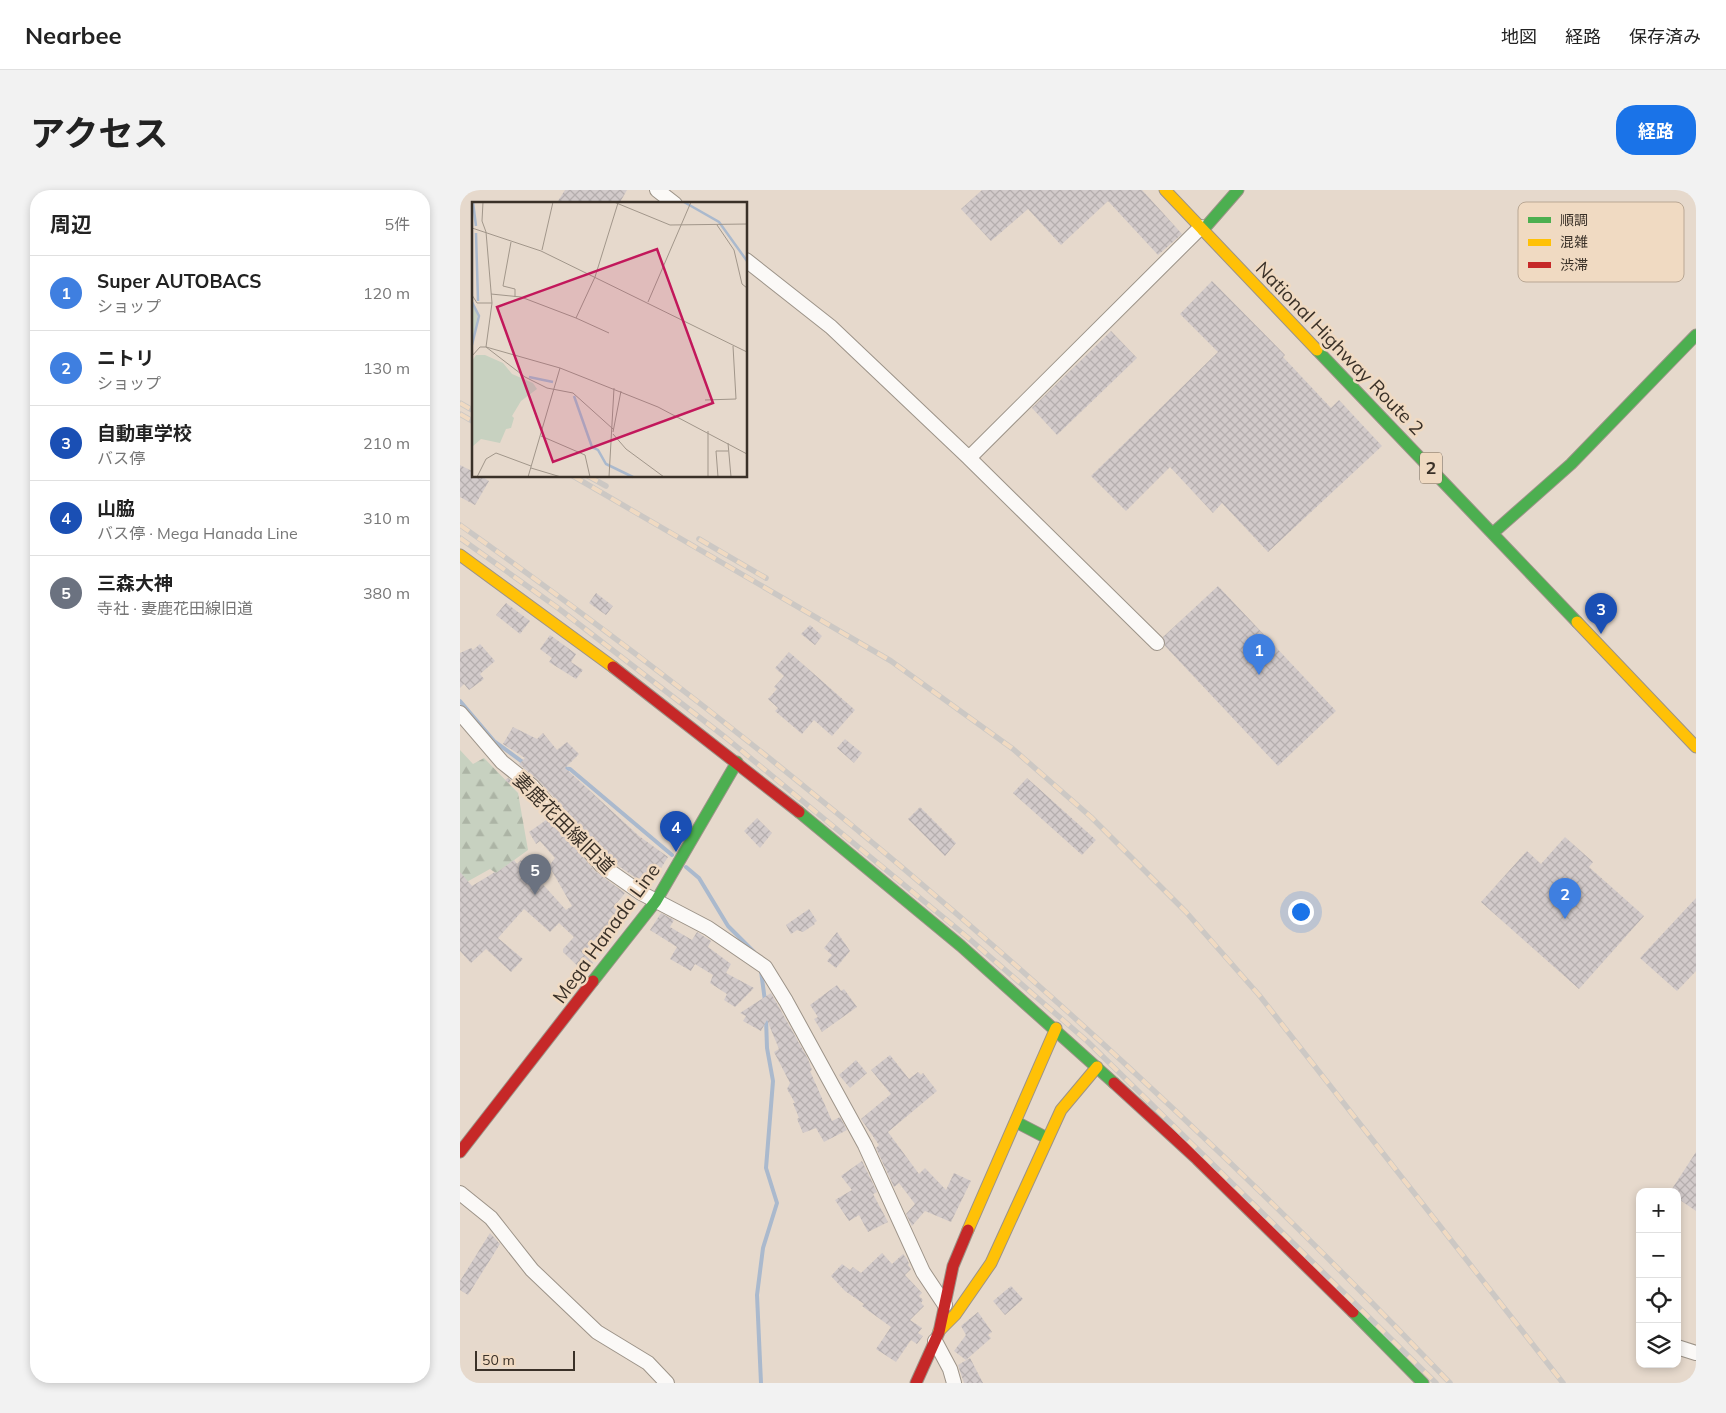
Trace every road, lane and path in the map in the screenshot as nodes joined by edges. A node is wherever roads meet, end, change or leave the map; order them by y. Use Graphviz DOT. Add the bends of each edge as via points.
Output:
graph roads {
  1 [pos="657,190"];
  2 [pos="1165,190"];
  3 [pos="1238,190"];
  4 [pos="672,202"];
  5 [pos="1202,229"];
  6 [pos="748,262"];
  7 [pos="1696,336"];
  8 [pos="969,458"];
  9 [pos="1493,533"];
  10 [pos="460,555"];
  11 [pos="1157,643"];
  12 [pos="460,713"];
  13 [pos="1696,747"];
  14 [pos="737,762"];
  15 [pos="656,901"];
  16 [pos="1056,1028"];
  17 [pos="1097,1067"];
  18 [pos="1016,1122"];
  19 [pos="1047,1138"];
  20 [pos="460,1152"];
  21 [pos="460,1192"];
  22 [pos="945,1305"];
  23 [pos="937,1336"];
  24 [pos="1681,1348"];
  25 [pos="1696,1353"];
  26 [pos="667,1383"];
  27 [pos="916,1383"];
  28 [pos="954,1383"];
  29 [pos="1423,1383"];
  1 -- 4 [label="street"];
  2 -- 5 [label="main road, National Highway Route 2 / 2"];
  3 -- 5 [label="main road"];
  5 -- 8 [label="street"];
  5 -- 9 [label="main road, National Highway Route 2 / 2"];
  6 -- 8 [label="street" via="831,327"];
  7 -- 9 [label="main road" via="1571,464"];
  8 -- 11 [label="street"];
  9 -- 13 [label="main road, National Highway Route 2 / 2"];
  10 -- 14 [label="main road" via="542,613"];
  12 -- 15 [label="street, 妻鹿花田線旧道" via="502,762 532,786 601,865"];
  14 -- 15 [label="main road, Mega Hanada Line"];
  14 -- 16 [label="main road" via="903,895"];
  15 -- 20 [label="main road, Mega Hanada Line"];
  15 -- 22 [label="street, 妻鹿花田線旧道" via="708,928 765,967 865,1145 923,1272"];
  16 -- 17 [label="main road"];
  16 -- 18 [label="main road"];
  17 -- 19 [label="main road" via="1061,1110"];
  17 -- 29 [label="main road" via="1312,1269"];
  18 -- 19 [label="main road"];
  18 -- 22 [label="main road" via="953,1266"];
  19 -- 23 [label="main road" via="991,1263"];
  21 -- 26 [label="street" via="491,1218 532,1270 598,1332 648,1362"];
  22 -- 23 [label="main road"];
  23 -- 27 [label="main road"];
  23 -- 28 [label="street"];
  24 -- 25 [label="street"];
}
